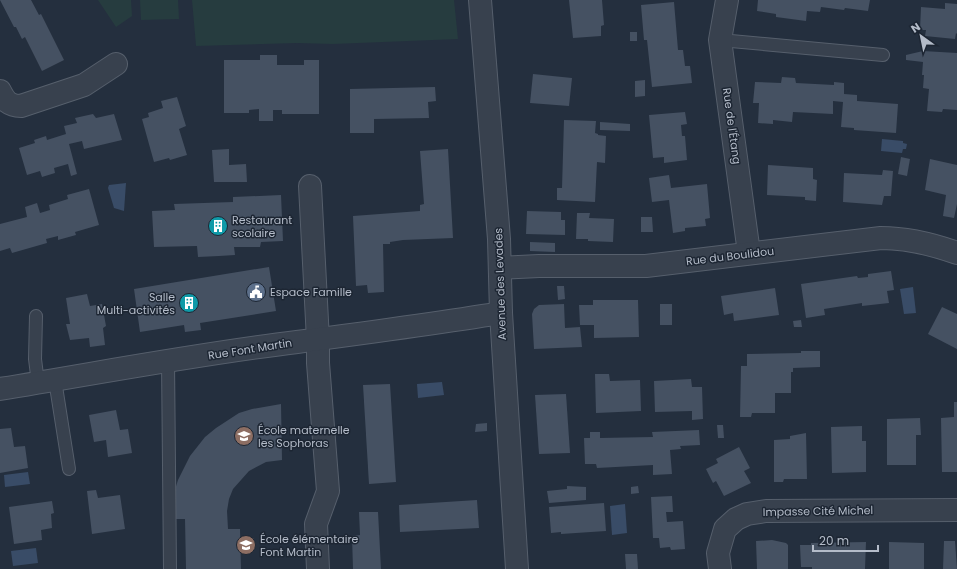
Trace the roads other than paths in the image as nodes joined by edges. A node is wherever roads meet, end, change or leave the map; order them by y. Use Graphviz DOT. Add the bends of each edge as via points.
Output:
graph roads {
  1 [pos="480,0"];
  2 [pos="727,0"];
  3 [pos="720,40"];
  4 [pos="883,55"];
  5 [pos="116,64"];
  6 [pos="0,91"];
  7 [pos="310,186"];
  8 [pos="957,252"];
  9 [pos="748,253"];
  10 [pos="500,268"];
  11 [pos="501,313"];
  12 [pos="36,316"];
  13 [pos="318,340"];
  14 [pos="168,361"];
  15 [pos="46,381"];
  16 [pos="0,388"];
  17 [pos="69,469"];
  18 [pos="957,510"];
  19 [pos="170,569"];
  20 [pos="318,569"];
  21 [pos="517,569"];
  22 [pos="720,569"];
  1 -- 10 [label="street, Avenue des Levades"];
  2 -- 3 [label="street, Rue de l'Étang"];
  3 -- 4 [label="lane"];
  3 -- 9 [label="street, Rue de l'Étang"];
  5 -- 6 [label="street" via="84,85 21,106 14,106 5,100"];
  7 -- 13 [label="street"];
  8 -- 9 [label="street, Rue du Boulidou" via="924,242 897,238"];
  9 -- 10 [label="street, Rue du Boulidou" via="646,266"];
  10 -- 11 [label="street, Avenue des Levades"];
  11 -- 13 [label="street, Rue Font Martin"];
  11 -- 21 [label="street, Avenue des Levades"];
  12 -- 15 [label="lane" via="35,359"];
  13 -- 14 [label="street, Rue Font Martin"];
  13 -- 20 [label="street" via="328,491 316,524"];
  14 -- 15 [label="street, Rue Font Martin"];
  14 -- 19 [label="lane"];
  15 -- 16 [label="street, Rue Font Martin"];
  15 -- 17 [label="lane"];
  18 -- 22 [label="street, Impasse Cité Michel" via="766,510 747,514 736,519 725,529 718,554"];
}
